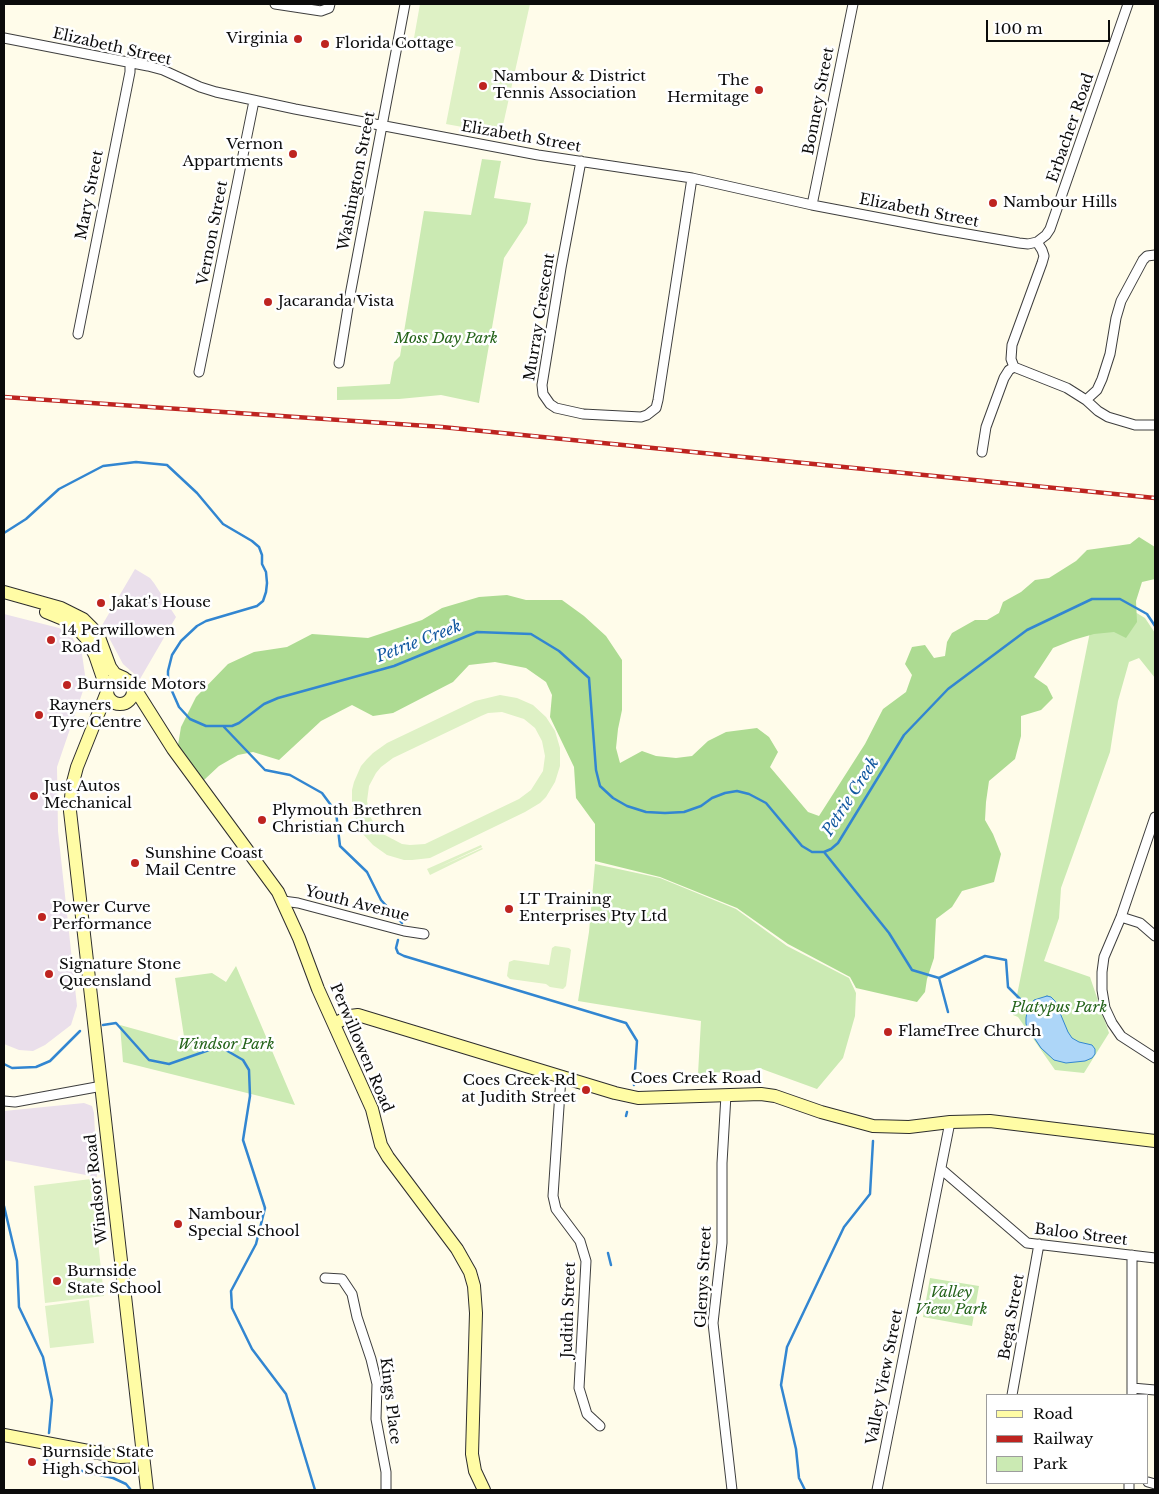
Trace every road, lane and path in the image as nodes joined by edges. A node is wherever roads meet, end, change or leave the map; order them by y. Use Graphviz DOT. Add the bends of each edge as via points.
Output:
graph roads {
  1 [pos="275,4"];
  2 [pos="330,4"];
  3 [pos="404,4"];
  4 [pos="853,4"];
  5 [pos="1128,4"];
  6 [pos="4,38"];
  7 [pos="130,62"];
  8 [pos="254,101"];
  9 [pos="381,125"];
  10 [pos="581,161"];
  11 [pos="692,178"];
  12 [pos="812,205"];
  13 [pos="1037,242"];
  14 [pos="1155,255"];
  15 [pos="78,334"];
  16 [pos="339,363"];
  17 [pos="1014,367"];
  18 [pos="199,372"];
  19 [pos="1086,400"];
  20 [pos="1155,425"];
  21 [pos="982,452"];
  22 [pos="4,592"];
  23 [pos="4,601"];
  24 [pos="128,681"];
  25 [pos="107,691"];
  26 [pos="123,704"];
  27 [pos="87,738"];
  28 [pos="173,749"];
  29 [pos="1155,817"];
  30 [pos="283,901"];
  31 [pos="1121,917"];
  32 [pos="424,934"];
  33 [pos="1155,936"];
  34 [pos="334,1024"];
  35 [pos="1155,1058"];
  36 [pos="561,1077"];
  37 [pos="102,1086"];
  38 [pos="726,1095"];
  39 [pos="4,1101"];
  40 [pos="950,1122"];
  41 [pos="1155,1141"];
  42 [pos="940,1169"];
  43 [pos="1039,1244"];
  44 [pos="1132,1255"];
  45 [pos="1155,1258"];
  46 [pos="325,1278"];
  47 [pos="1155,1390"];
  48 [pos="1132,1392"];
  49 [pos="1012,1394"];
  50 [pos="600,1426"];
  51 [pos="4,1435"];
  52 [pos="144,1456"];
  53 [pos="147,1490"];
  54 [pos="386,1490"];
  55 [pos="484,1490"];
  56 [pos="732,1490"];
  57 [pos="877,1490"];
  1 -- 2 [label="street" via="316,11 325,11"];
  3 -- 9 [label="street, Washington Street"];
  4 -- 12 [label="street, Bonney Street"];
  5 -- 13 [label="street, Erbacher Road" via="1050,229"];
  6 -- 7 [label="street, Elizabeth Street"];
  7 -- 8 [label="street, Elizabeth Street" via="163,70 200,87"];
  7 -- 15 [label="street, Mary Street"];
  8 -- 9 [label="street, Elizabeth Street"];
  8 -- 18 [label="street, Vernon Street"];
  9 -- 10 [label="street, Elizabeth Street"];
  9 -- 16 [label="street, Washington Street"];
  10 -- 11 [label="street, Elizabeth Street"];
  10 -- 11 [label="street, Murray Crescent" via="542,394 556,408 583,414 640,417 656,408"];
  11 -- 12 [label="street, Elizabeth Street"];
  12 -- 13 [label="street, Elizabeth Street" via="1010,242"];
  13 -- 17 [label="street" via="1044,256 1012,345"];
  14 -- 19 [label="street" via="1143,260 1121,302 1102,379"];
  17 -- 19 [label="street" via="1067,388"];
  17 -- 21 [label="street" via="1004,378 986,428"];
  19 -- 20 [label="street" via="1108,417 1135,425"];
  22 -- 24 [label="street, Perwillowen Road" via="61,608 83,619 100,640 115,674"];
  23 -- 25 [label="street" via="58,616 77,628 92,649"];
  24 -- 25 [label="street" via="116,678"];
  24 -- 26 [label="street" via="134,690 128,702"];
  24 -- 28 [label="street, Perwillowen Road"];
  25 -- 26 [label="street, Perwillowen Road" via="111,701"];
  25 -- 27 [label="street"];
  26 -- 27 [label="street" via="106,715"];
  26 -- 28 [label="street, Perwillowen Road" via="143,714"];
  27 -- 37 [label="street, Windsor Road" via="74,776 70,811"];
  28 -- 30 [label="street, Perwillowen Road"];
  29 -- 31 [label="street"];
  30 -- 32 [label="street, Youth Avenue"];
  30 -- 34 [label="street, Perwillowen Road"];
  31 -- 33 [label="street" via="1140,923"];
  31 -- 35 [label="street" via="1103,963 1105,1008 1122,1036"];
  34 -- 36 [label="street, Coes Creek Road" via="358,1015"];
  34 -- 55 [label="street, Perwillowen Road" via="372,1109 381,1145 457,1249 473,1280 476,1328 472,1454 475,1471"];
  36 -- 38 [label="street, Coes Creek Road" via="638,1098"];
  36 -- 50 [label="street, Judith Street" via="553,1196 556,1208 580,1241 586,1261 579,1388 587,1414"];
  37 -- 39 [label="street" via="15,1102"];
  37 -- 52 [label="street, Windsor Road"];
  38 -- 40 [label="street, Coes Creek Road" via="775,1096 873,1126 909,1127"];
  38 -- 56 [label="street, Glenys Street" via="722,1243 713,1323"];
  40 -- 41 [label="street, Coes Creek Road" via="1000,1122"];
  40 -- 42 [label="street, Valley View Street"];
  42 -- 43 [label="street, Baloo Street" via="1027,1243"];
  42 -- 57 [label="street, Valley View Street"];
  43 -- 44 [label="street, Baloo Street"];
  43 -- 49 [label="street, Bega Street"];
  44 -- 45 [label="street, Baloo Street"];
  44 -- 48 [label="street"];
  46 -- 54 [label="street, Kings Place" via="342,1279 352,1294 372,1359"];
  47 -- 48 [label="street"];
  51 -- 52 [label="street" via="120,1457"];
  52 -- 53 [label="street, Windsor Road"];
}
